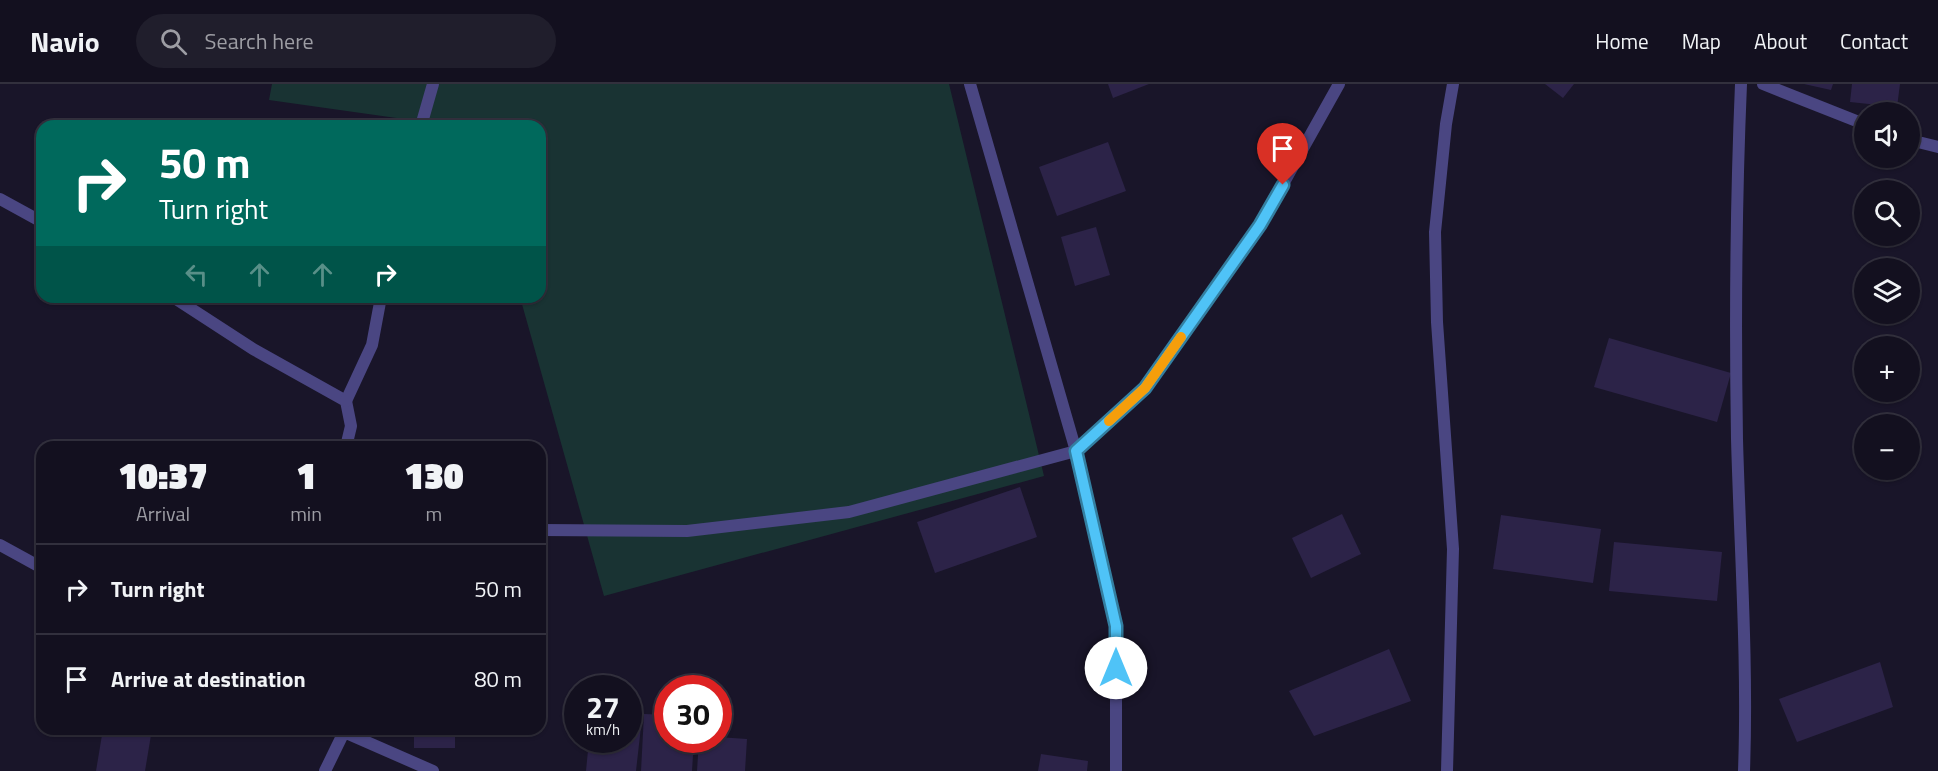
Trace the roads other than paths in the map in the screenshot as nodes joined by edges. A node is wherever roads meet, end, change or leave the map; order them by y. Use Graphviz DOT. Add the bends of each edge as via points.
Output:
graph roads {
  1 [pos="433,84"];
  2 [pos="970,84"];
  3 [pos="1340,84"];
  4 [pos="1453,84"];
  5 [pos="1742,84"];
  6 [pos="1762,84"];
  7 [pos="423,120"];
  8 [pos="1854,120"];
  9 [pos="1920,142"];
  10 [pos="1938,147"];
  11 [pos="0,199"];
  12 [pos="36,219"];
  13 [pos="182,303"];
  14 [pos="380,303"];
  15 [pos="345,401"];
  16 [pos="347,441"];
  17 [pos="1076,451"];
  18 [pos="546,530"];
  19 [pos="0,545"];
  20 [pos="36,565"];
  21 [pos="339,735"];
  22 [pos="350,735"];
  23 [pos="325,771"];
  24 [pos="433,771"];
  25 [pos="1116,771"];
  26 [pos="1447,771"];
  27 [pos="1744,771"];
  1 -- 7 [label="street"];
  2 -- 17 [label="street"];
  3 -- 17 [label="street" via="1260,225 1145,388"];
  4 -- 26 [label="street" via="1435,232 1437,322 1453,549"];
  5 -- 27 [label="street" via="1736,201"];
  6 -- 8 [label="street"];
  9 -- 10 [label="street"];
  11 -- 12 [label="street"];
  13 -- 15 [label="street"];
  14 -- 15 [label="street" via="372,345"];
  15 -- 16 [label="street" via="351,426"];
  17 -- 18 [label="street" via="849,512 687,531"];
  17 -- 25 [label="street" via="1116,626"];
  19 -- 20 [label="street"];
  21 -- 23 [label="street"];
  22 -- 24 [label="street"];
}
